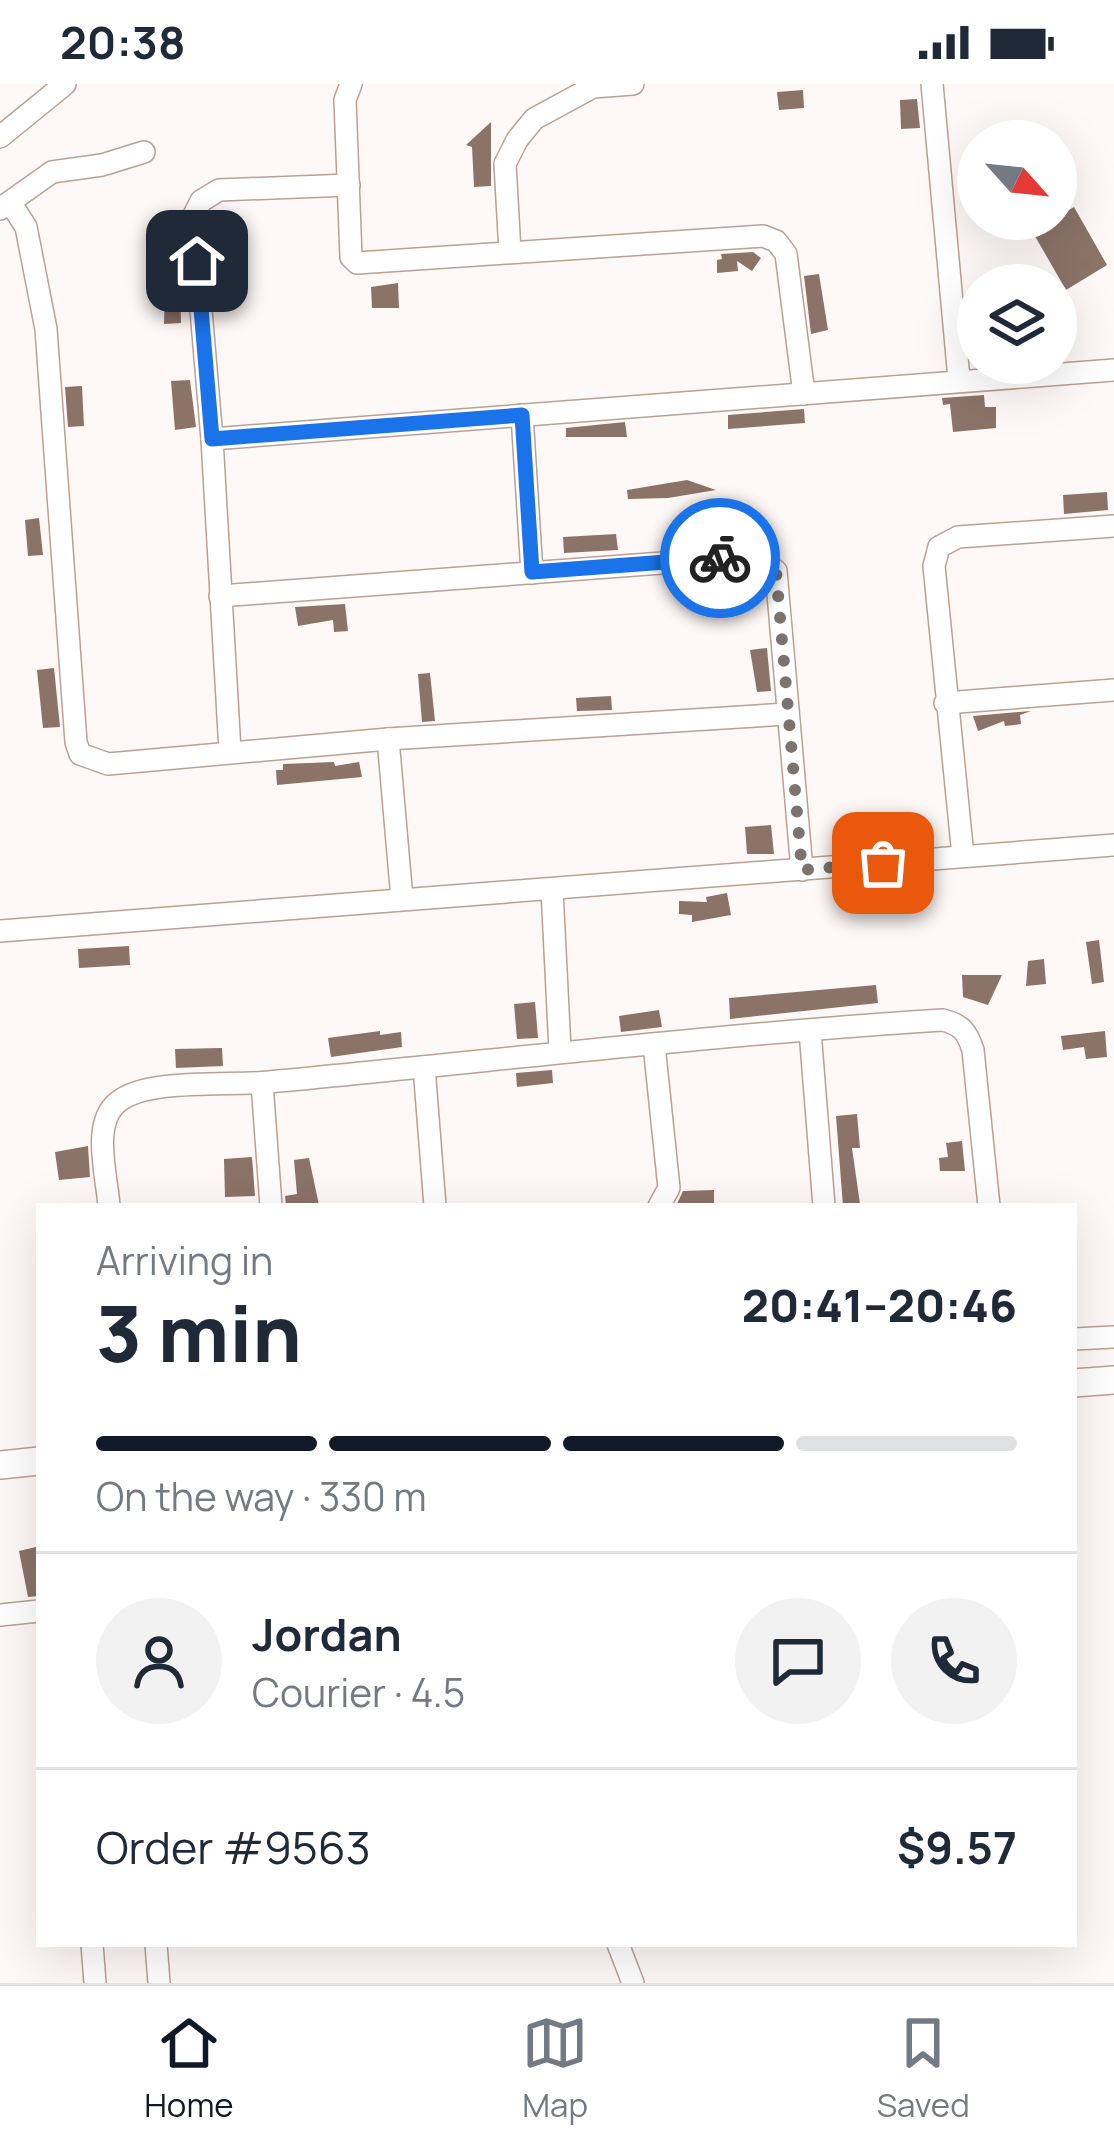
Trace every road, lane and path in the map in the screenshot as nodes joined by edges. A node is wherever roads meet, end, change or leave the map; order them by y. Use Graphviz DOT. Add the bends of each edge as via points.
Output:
graph roads {
  1 [pos="65,84"];
  2 [pos="351,84"];
  3 [pos="633,84"];
  4 [pos="932,84"];
  5 [pos="0,137"];
  6 [pos="144,152"];
  7 [pos="350,185"];
  8 [pos="5,206"];
  9 [pos="510,252"];
  10 [pos="957,357"];
  11 [pos="1114,370"];
  12 [pos="1077,372"];
  13 [pos="957,379"];
  14 [pos="804,394"];
  15 [pos="522,415"];
  16 [pos="212,439"];
  17 [pos="1114,526"];
  18 [pos="532,572"];
  19 [pos="220,596"];
  20 [pos="1114,690"];
  21 [pos="946,703"];
  22 [pos="787,714"];
  23 [pos="388,739"];
  24 [pos="230,751"];
  25 [pos="1114,845"];
  26 [pos="963,856"];
  27 [pos="802,870"];
  28 [pos="552,890"];
  29 [pos="402,899"];
  30 [pos="0,932"];
  31 [pos="810,1031"];
  32 [pos="654,1045"];
  33 [pos="560,1050"];
  34 [pos="424,1067"];
  35 [pos="262,1083"];
  36 [pos="109,1203"];
  37 [pos="271,1203"];
  38 [pos="435,1203"];
  39 [pos="661,1203"];
  40 [pos="824,1203"];
  41 [pos="989,1203"];
  42 [pos="1114,1336"];
  43 [pos="1077,1339"];
  44 [pos="1114,1380"];
  45 [pos="1077,1383"];
  46 [pos="36,1461"];
  47 [pos="0,1466"];
  48 [pos="36,1611"];
  49 [pos="0,1615"];
  50 [pos="92,1947"];
  51 [pos="156,1947"];
  52 [pos="619,1947"];
  53 [pos="95,1983"];
  54 [pos="159,1983"];
  55 [pos="633,1983"];
  1 -- 5 [label="street"];
  2 -- 7 [label="street"];
  3 -- 9 [label="street" via="593,87 534,119 517,140 505,164"];
  4 -- 10 [label="street"];
  6 -- 8 [label="street" via="52,172"];
  7 -- 9 [label="street" via="357,263"];
  7 -- 16 [label="street" via="219,190 201,201 194,217"];
  8 -- 24 [label="street" via="26,227 46,328 80,754 108,764"];
  9 -- 14 [label="street" via="776,241 786,254"];
  11 -- 12 [label="street"];
  13 -- 14 [label="street"];
  14 -- 15 [label="street"];
  15 -- 16 [label="street"];
  15 -- 18 [label="street"];
  16 -- 19 [label="street"];
  17 -- 21 [label="street" via="958,537 939,547"];
  18 -- 19 [label="street"];
  18 -- 22 [label="street" via="756,556 768,562 776,571"];
  19 -- 24 [label="street"];
  20 -- 21 [label="street"];
  21 -- 26 [label="street"];
  22 -- 23 [label="street"];
  22 -- 27 [label="street"];
  23 -- 24 [label="street"];
  23 -- 29 [label="street"];
  25 -- 26 [label="street"];
  26 -- 27 [label="street"];
  27 -- 28 [label="street"];
  28 -- 29 [label="street"];
  28 -- 33 [label="street"];
  29 -- 30 [label="street"];
  31 -- 32 [label="street"];
  31 -- 40 [label="street"];
  31 -- 41 [label="street" via="943,1020 968,1033"];
  32 -- 33 [label="street"];
  32 -- 39 [label="street" via="669,1188"];
  33 -- 34 [label="street"];
  34 -- 35 [label="street"];
  34 -- 38 [label="street"];
  35 -- 36 [label="street" via="138,1090 122,1098 102,1126"];
  35 -- 37 [label="street"];
  42 -- 43 [label="street"];
  44 -- 45 [label="street"];
  46 -- 47 [label="street"];
  48 -- 49 [label="street"];
  50 -- 53 [label="street"];
  51 -- 54 [label="street"];
  52 -- 55 [label="street"];
}
